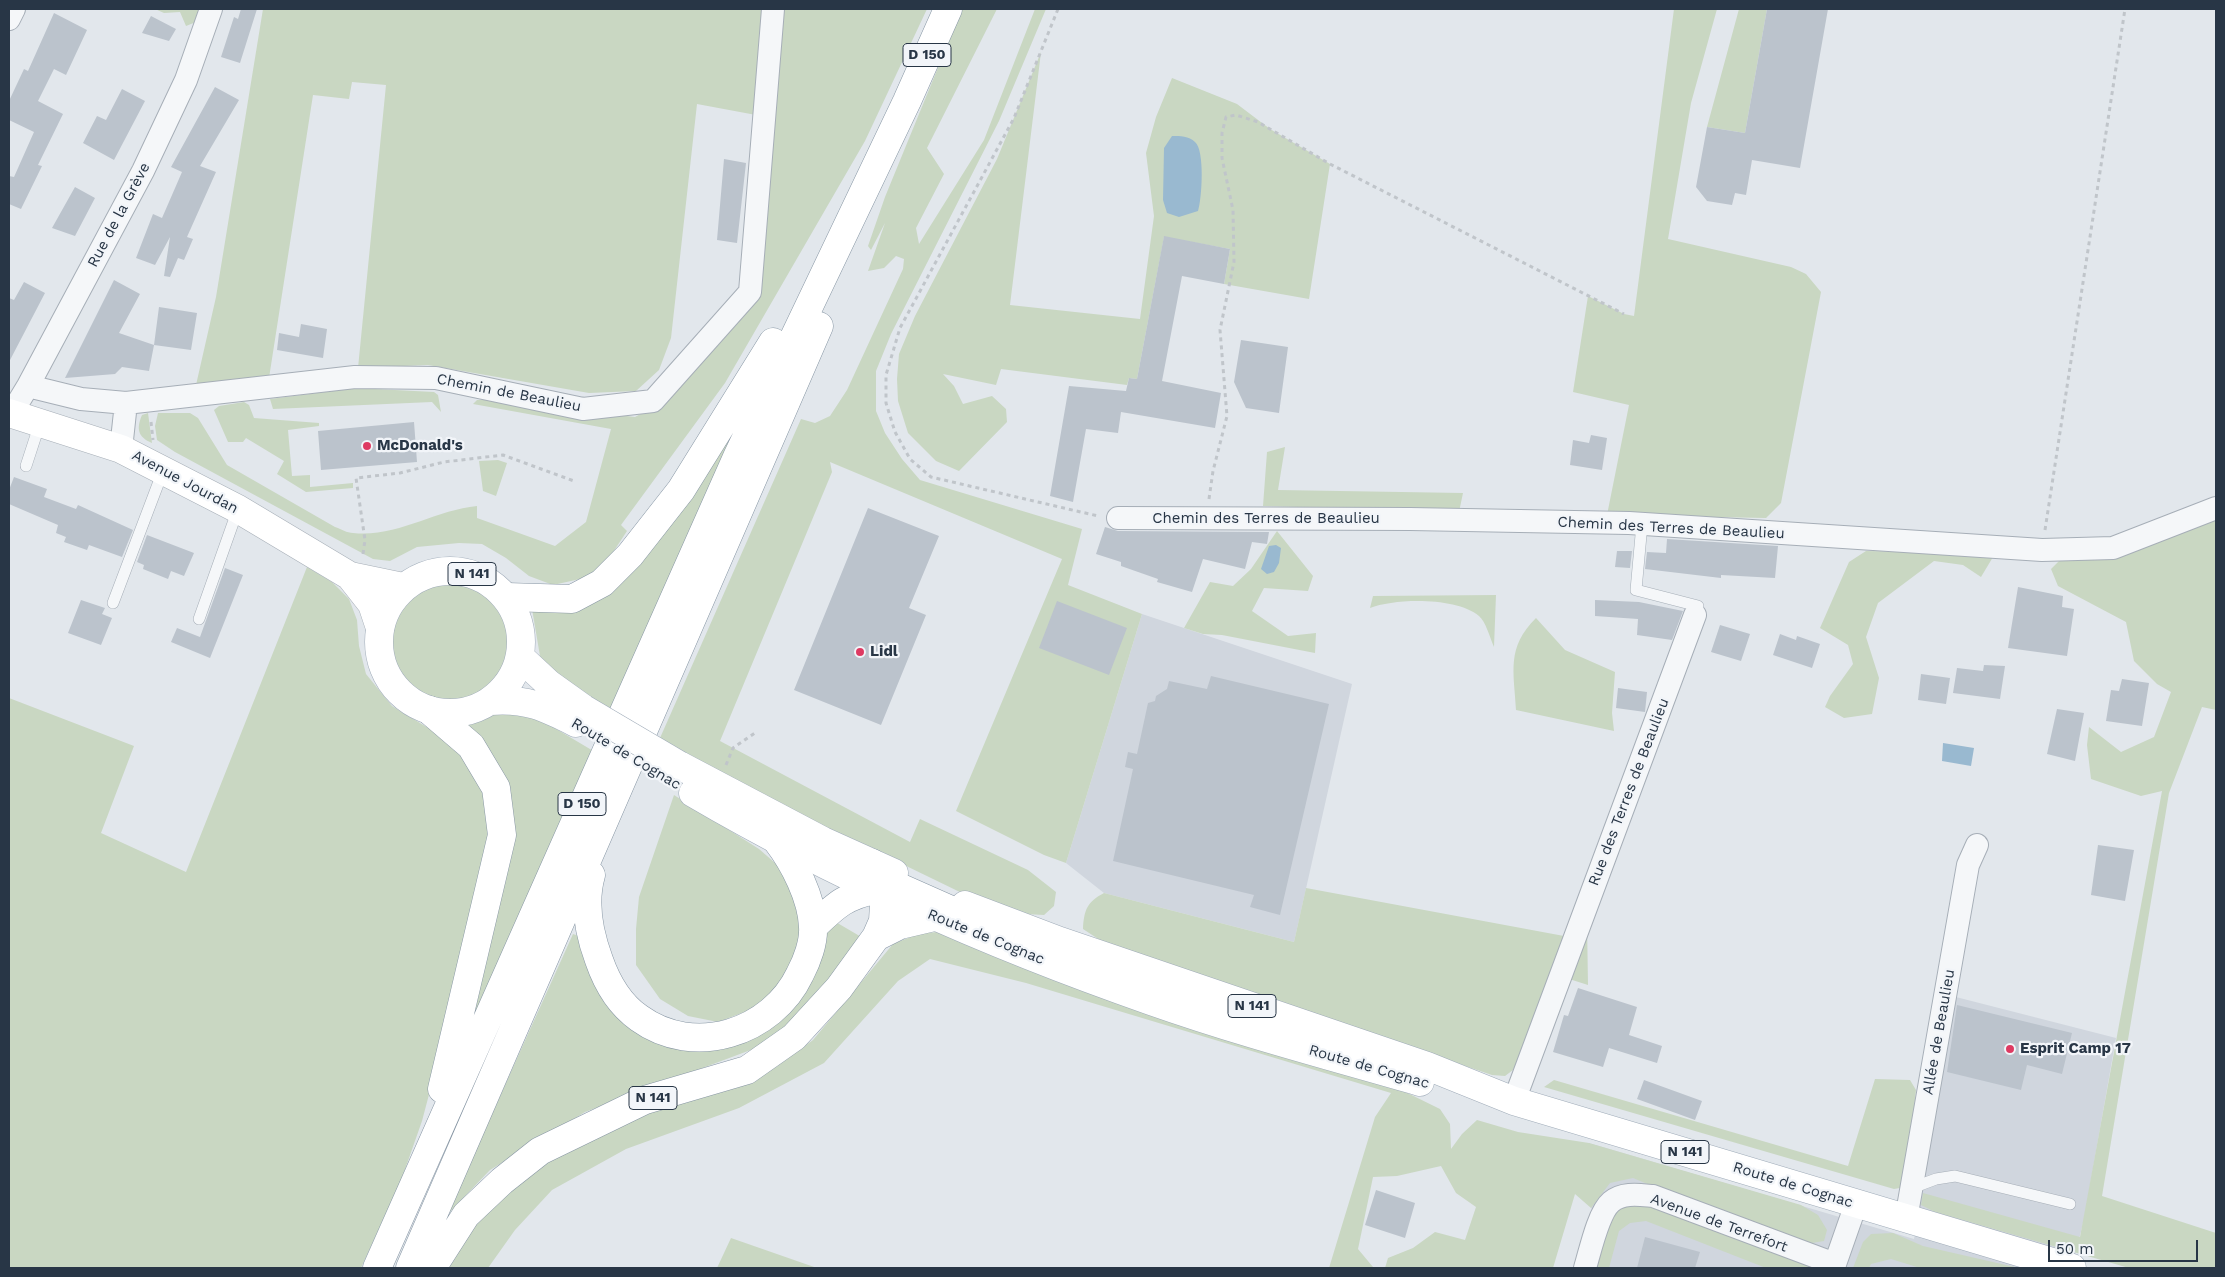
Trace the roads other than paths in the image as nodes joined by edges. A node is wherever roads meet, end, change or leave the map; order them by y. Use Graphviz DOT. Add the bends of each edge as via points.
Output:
graph roads {
  1 [pos="14,9"];
  2 [pos="211,9"];
  3 [pos="773,9"];
  4 [pos="948,9"];
  5 [pos="9,19"];
  6 [pos="907,101"];
  7 [pos="28,386"];
  8 [pos="126,403"];
  9 [pos="10,413"];
  10 [pos="40,422"];
  11 [pos="121,449"];
  12 [pos="26,466"];
  13 [pos="163,470"];
  14 [pos="2216,508"];
  15 [pos="238,509"];
  16 [pos="1118,518"];
  17 [pos="1642,524"];
  18 [pos="356,567"];
  19 [pos="403,587"];
  20 [pos="507,597"];
  21 [pos="113,603"];
  22 [pos="1695,615"];
  23 [pos="198,619"];
  24 [pos="380,628"];
  25 [pos="520,657"];
  26 [pos="490,701"];
  27 [pos="428,710"];
  28 [pos="580,716"];
  29 [pos="674,772"];
  30 [pos="608,817"];
  31 [pos="777,841"];
  32 [pos="1977,846"];
  33 [pos="875,876"];
  34 [pos="934,917"];
  35 [pos="813,927"];
  36 [pos="876,937"];
  37 [pos="1514,1101"];
  38 [pos="426,1154"];
  39 [pos="1912,1188"];
  40 [pos="1856,1204"];
  41 [pos="2070,1204"];
  42 [pos="1906,1219"];
  43 [pos="1834,1266"];
  44 [pos="377,1268"];
  45 [pos="410,1268"];
  46 [pos="432,1268"];
  47 [pos="1585,1268"];
  48 [pos="2072,1268"];
  1 -- 5 [label="street"];
  2 -- 7 [label="street, Rue de la Grève" via="186,80 143,171"];
  3 -- 8 [label="street, Chemin de Beaulieu" via="750,292 652,401 583,409 436,378 355,377"];
  4 -- 6 [label="main road, D 150"];
  6 -- 20 [label="main road" via="855,175 766,357 680,490 630,555 602,583 572,599"];
  6 -- 30 [label="main road, D 150" via="855,241"];
  6 -- 38 [label="main road, D 150" via="738,454"];
  7 -- 8 [label="street, Chemin de Beaulieu" via="81,399"];
  7 -- 9 [label="street, Rue de la Grève"];
  8 -- 11 [label="street"];
  9 -- 10 [label="main road, Avenue Jourdan"];
  10 -- 11 [label="main road, Avenue Jourdan"];
  10 -- 12 [label="lane"];
  11 -- 13 [label="main road, Avenue Jourdan"];
  13 -- 15 [label="main road, Avenue Jourdan"];
  13 -- 21 [label="lane"];
  14 -- 17 [label="street, Chemin des Terres de Beaulieu" via="2113,548 2042,550"];
  15 -- 18 [label="main road, Avenue Jourdan"];
  15 -- 23 [label="lane"];
  16 -- 17 [label="street, Chemin des Terres de Beaulieu"];
  17 -- 22 [label="lane, Rue des Terres de Beaulieu" via="1636,590 1698,606"];
  18 -- 19 [label="main road, Avenue Jourdan"];
  18 -- 24 [label="main road, Avenue Jourdan"];
  19 -- 20 [label="main road, N 141" via="423,575 445,570 468,572 490,582"];
  19 -- 24 [label="main road, N 141" via="389,603"];
  20 -- 25 [label="main road, N 141" via="520,626"];
  22 -- 37 [label="street, Rue des Terres de Beaulieu"];
  24 -- 27 [label="main road, N 141" via="378,645 383,666 393,686"];
  25 -- 26 [label="main road, N 141" via="504,690"];
  25 -- 28 [label="main road, Route de Cognac / N 141"];
  26 -- 27 [label="main road, N 141" via="471,711 450,714"];
  26 -- 28 [label="main road, Route de Cognac / N 141" via="511,699"];
  27 -- 38 [label="main road" via="471,746 476,754 496,788 502,835"];
  28 -- 29 [label="main road, Route de Cognac / N 141"];
  29 -- 31 [label="main road, Route de Cognac / N 141"];
  29 -- 33 [label="main road, Route de Cognac / N 141" via="771,815"];
  30 -- 35 [label="main road" via="590,877 587,910 592,939 612,990 639,1018 658,1029 700,1037 742,1030 759,1022 793,988 804,966"];
  30 -- 45 [label="main road, D 150"];
  31 -- 33 [label="main road, Route de Cognac / N 141"];
  31 -- 35 [label="main road" via="799,876"];
  32 -- 39 [label="street, Allée de Beaulieu" via="1968,865"];
  33 -- 34 [label="main road, Route de Cognac / N 141"];
  33 -- 35 [label="main road"];
  33 -- 36 [label="main road" via="884,903 883,921"];
  33 -- 37 [label="main road, Route de Cognac / N 141" via="960,914 988,915 1427,1066"];
  34 -- 36 [label="main road, N 141" via="900,925"];
  34 -- 37 [label="main road, Route de Cognac / N 141" via="1095,981 1235,1028 1438,1087"];
  36 -- 46 [label="main road, N 141" via="839,988 794,1037 747,1070 645,1100 540,1151 466,1215"];
  37 -- 40 [label="main road, Route de Cognac / N 141"];
  38 -- 44 [label="main road"];
  39 -- 41 [label="lane" via="1955,1176"];
  39 -- 42 [label="street, Allée de Beaulieu"];
  40 -- 42 [label="main road, Route de Cognac / N 141"];
  40 -- 43 [label="street, Avenue de Terrefort"];
  42 -- 48 [label="main road, Route de Cognac / N 141"];
  43 -- 47 [label="street, Avenue de Terrefort" via="1654,1196 1631,1194 1611,1202 1607,1208"];
}
